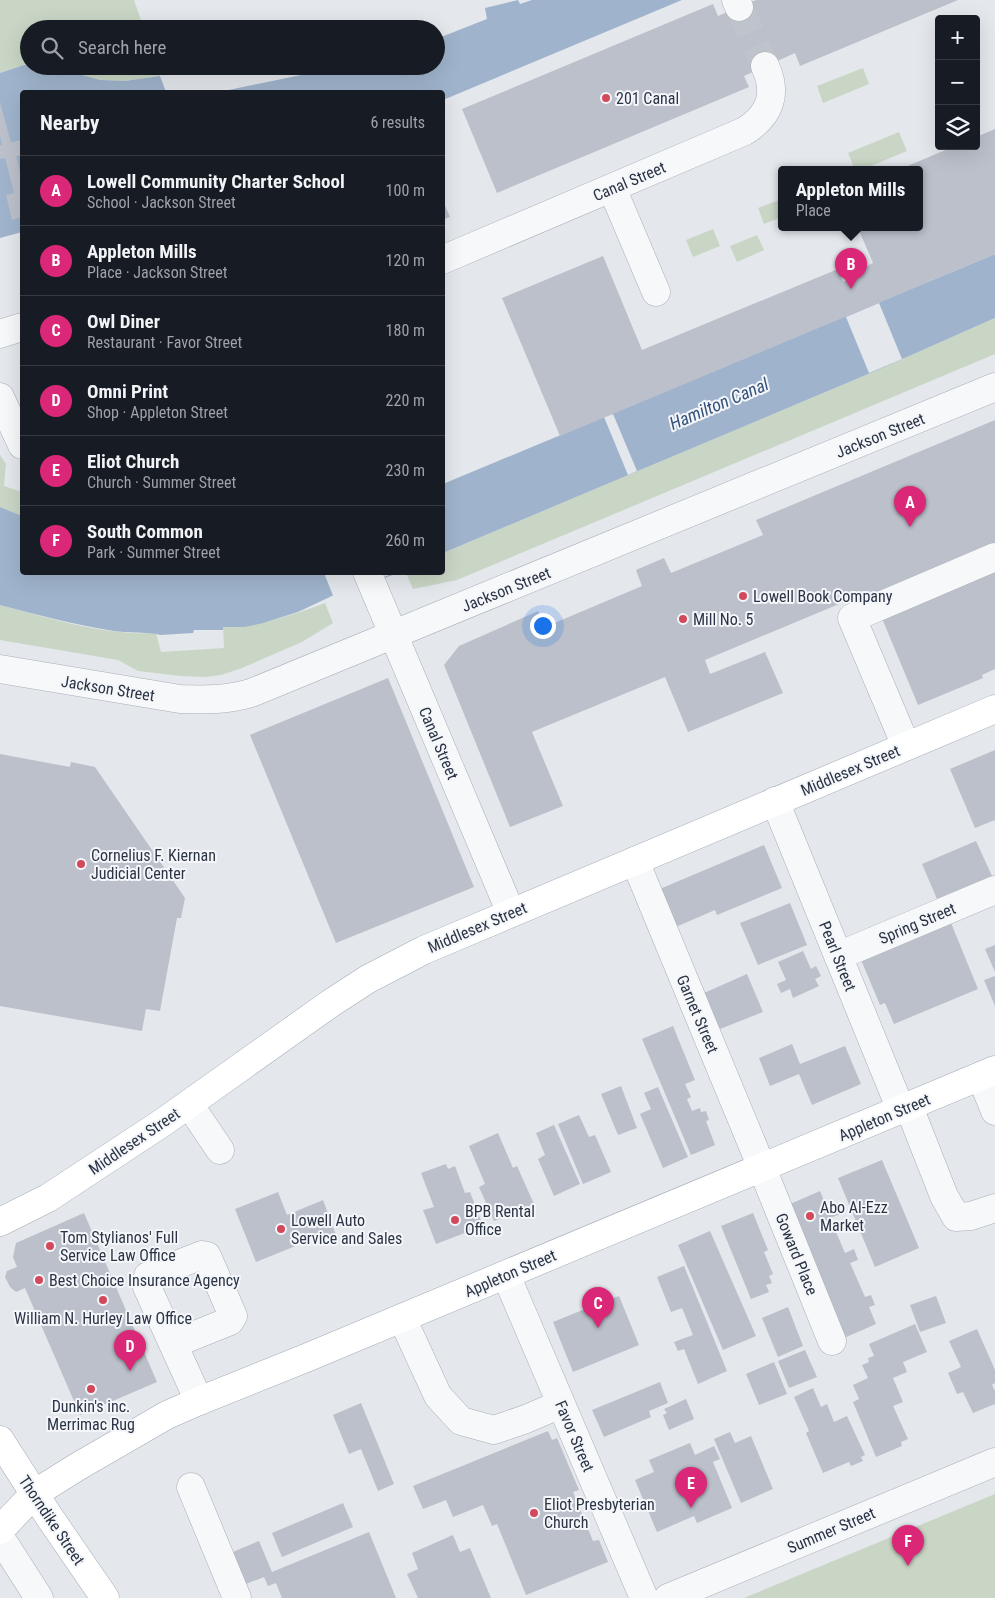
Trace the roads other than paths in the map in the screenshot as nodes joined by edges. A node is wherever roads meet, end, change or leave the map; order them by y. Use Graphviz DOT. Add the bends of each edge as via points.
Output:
graph roads {
  1 [pos="766,66"];
  2 [pos="612,188"];
  3 [pos="445,259"];
  4 [pos="656,292"];
  5 [pos="20,328"];
  6 [pos="0,334"];
  7 [pos="995,387"];
  8 [pos="0,398"];
  9 [pos="20,438"];
  10 [pos="995,557"];
  11 [pos="369,578"];
  12 [pos="394,635"];
  13 [pos="0,670"];
  14 [pos="995,709"];
  15 [pos="906,746"];
  16 [pos="775,801"];
  17 [pos="634,861"];
  18 [pos="995,890"];
  19 [pos="511,913"];
  20 [pos="838,956"];
  21 [pos="988,1073"];
  22 [pos="189,1104"];
  23 [pos="905,1108"];
  24 [pos="995,1111"];
  25 [pos="220,1150"];
  26 [pos="762,1168"];
  27 [pos="995,1208"];
  28 [pos="0,1222"];
  29 [pos="506,1275"];
  30 [pos="402,1318"];
  31 [pos="832,1341"];
  32 [pos="173,1344"];
  33 [pos="199,1401"];
  34 [pos="561,1404"];
  35 [pos="0,1440"];
  36 [pos="995,1462"];
  37 [pos="191,1487"];
  38 [pos="34,1494"];
  39 [pos="0,1530"];
  40 [pos="0,1537"];
  41 [pos="39,1598"];
  42 [pos="105,1598"];
  43 [pos="237,1598"];
  44 [pos="644,1598"];
  45 [pos="668,1598"];
  1 -- 2 [label="street, Canal Street" via="770,100 764,115 756,123 738,135"];
  2 -- 3 [label="street, Canal Street"];
  2 -- 4 [label="street"];
  5 -- 6 [label="street"];
  7 -- 12 [label="street, Jackson Street"];
  8 -- 9 [label="street"];
  10 -- 15 [label="street" via="852,618"];
  11 -- 12 [label="street, Canal Street"];
  12 -- 13 [label="street, Jackson Street" via="266,688 237,697 209,700 157,696"];
  12 -- 19 [label="street, Canal Street"];
  14 -- 15 [label="main road, Middlesex Street"];
  15 -- 16 [label="main road, Middlesex Street"];
  16 -- 17 [label="main road, Middlesex Street"];
  16 -- 20 [label="street, Pearl Street"];
  17 -- 19 [label="main road, Middlesex Street"];
  17 -- 26 [label="street, Garnet Street"];
  18 -- 20 [label="street, Spring Street"];
  19 -- 22 [label="main road, Middlesex Street" via="424,950 368,979"];
  20 -- 23 [label="street, Pearl Street"];
  21 -- 23 [label="main road, Appleton Street"];
  21 -- 24 [label="street"];
  22 -- 25 [label="street"];
  22 -- 28 [label="main road, Middlesex Street" via="48,1198"];
  23 -- 26 [label="main road, Appleton Street"];
  23 -- 27 [label="street, Pearl Street" via="956,1217"];
  26 -- 29 [label="main road, Appleton Street"];
  26 -- 31 [label="street, Goward Place"];
  29 -- 30 [label="main road, Appleton Street"];
  29 -- 34 [label="street, Favor Street"];
  30 -- 33 [label="main road, Appleton Street"];
  30 -- 34 [label="street" via="438,1396 460,1421 494,1430"];
  32 -- 33 [label="street"];
  33 -- 38 [label="main road, Appleton Street" via="159,1420"];
  34 -- 44 [label="street, Favor Street"];
  35 -- 38 [label="main road, Thorndike Street"];
  36 -- 45 [label="street, Summer Street"];
  37 -- 43 [label="street"];
  38 -- 39 [label="main road, Appleton Street"];
  38 -- 42 [label="main road, Thorndike Street"];
  40 -- 41 [label="street"];
}
